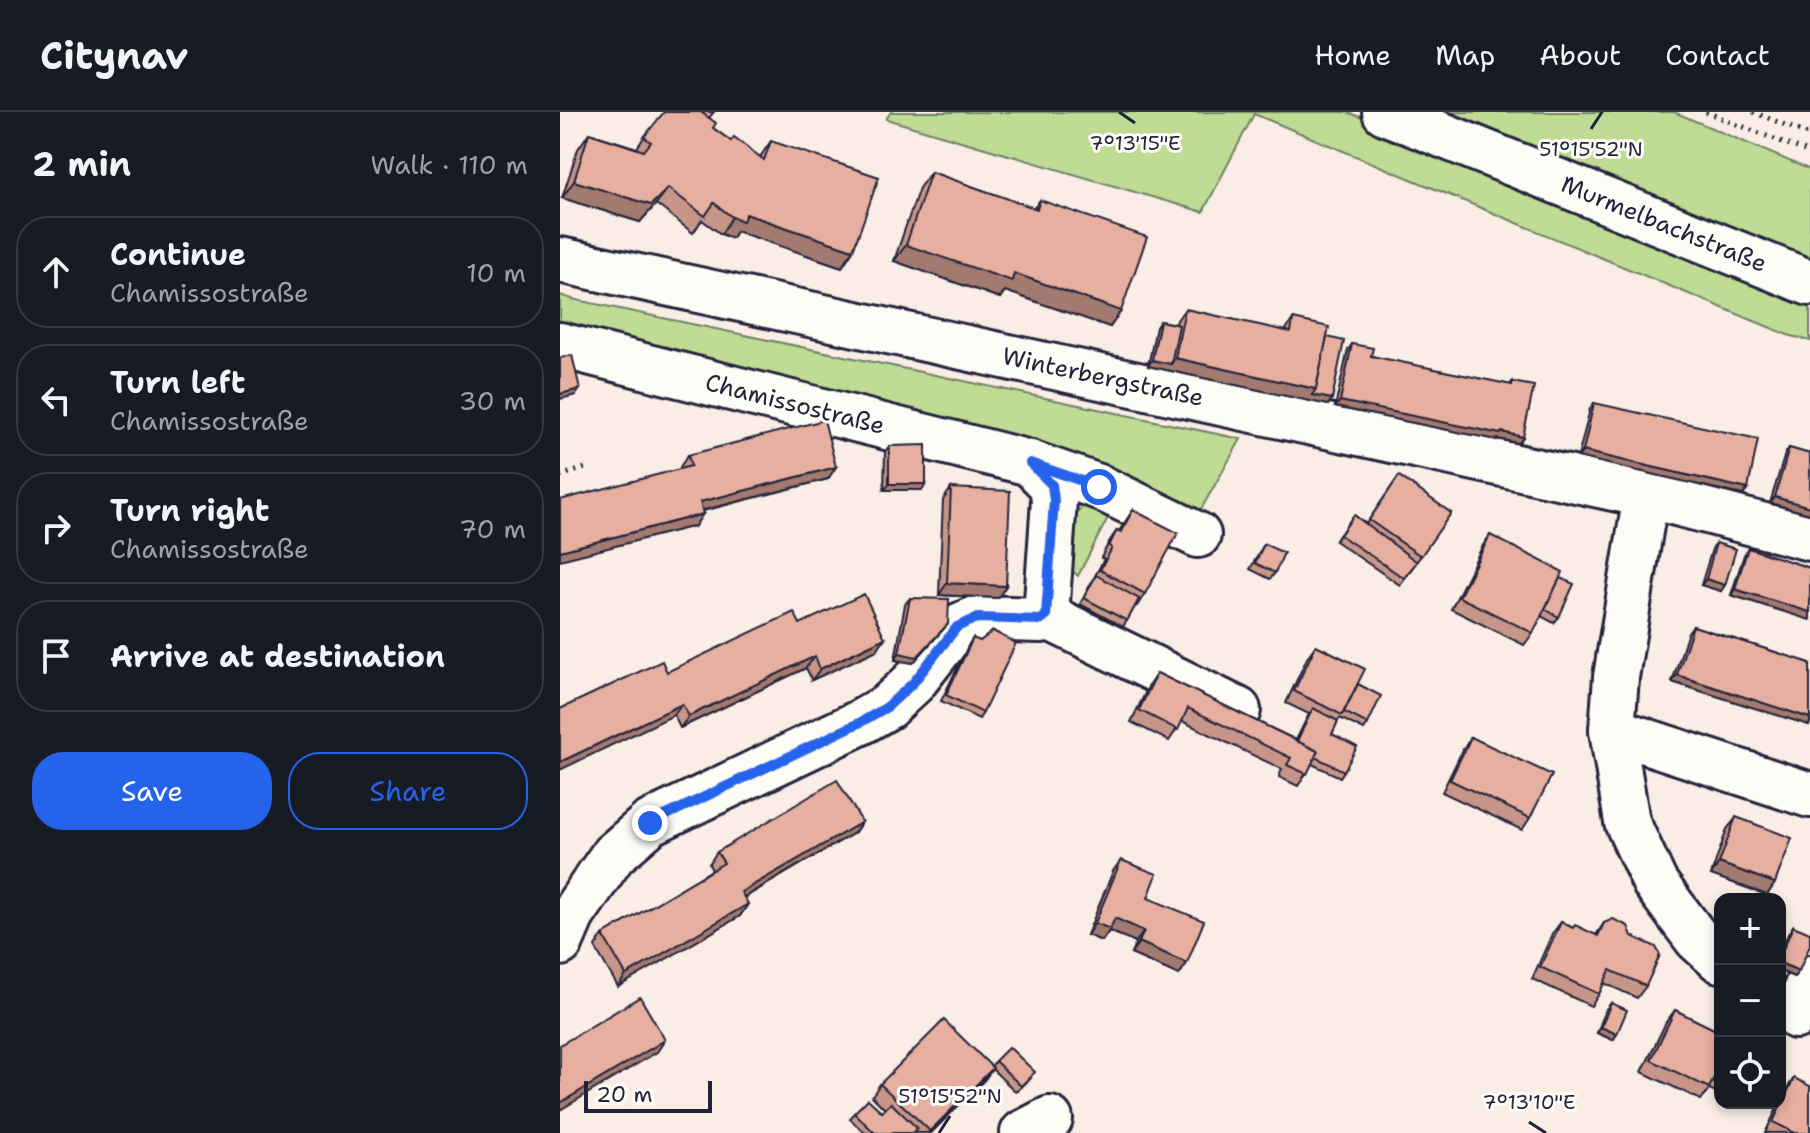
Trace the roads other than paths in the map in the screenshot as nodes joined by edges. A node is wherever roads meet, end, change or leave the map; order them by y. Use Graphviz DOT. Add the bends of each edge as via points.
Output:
graph roads {
  1 [pos="1385,112"];
  2 [pos="560,260"];
  3 [pos="1810,283"];
  4 [pos="560,345"];
  5 [pos="1030,463"];
  6 [pos="1646,495"];
  7 [pos="1198,535"];
  8 [pos="1810,538"];
  9 [pos="1046,616"];
  10 [pos="1238,710"];
  11 [pos="1612,730"];
  12 [pos="1810,795"];
  13 [pos="560,943"];
  14 [pos="1714,955"];
  1 -- 3 [label="street, Murmelbachstraße"];
  2 -- 6 [label="street, Winterbergstraße"];
  4 -- 5 [label="street, Chamissostraße"];
  5 -- 7 [label="street, Chamissostraße" via="1099,487"];
  5 -- 9 [label="street" via="1052,485 1054,500"];
  6 -- 8 [label="street, Winterbergstraße"];
  6 -- 11 [label="street"];
  9 -- 10 [label="street"];
  9 -- 13 [label="street" via="977,618 957,627 887,707 650,823 613,855 572,915"];
  11 -- 12 [label="street"];
  11 -- 14 [label="street" via="1627,822 1655,883"];
}
